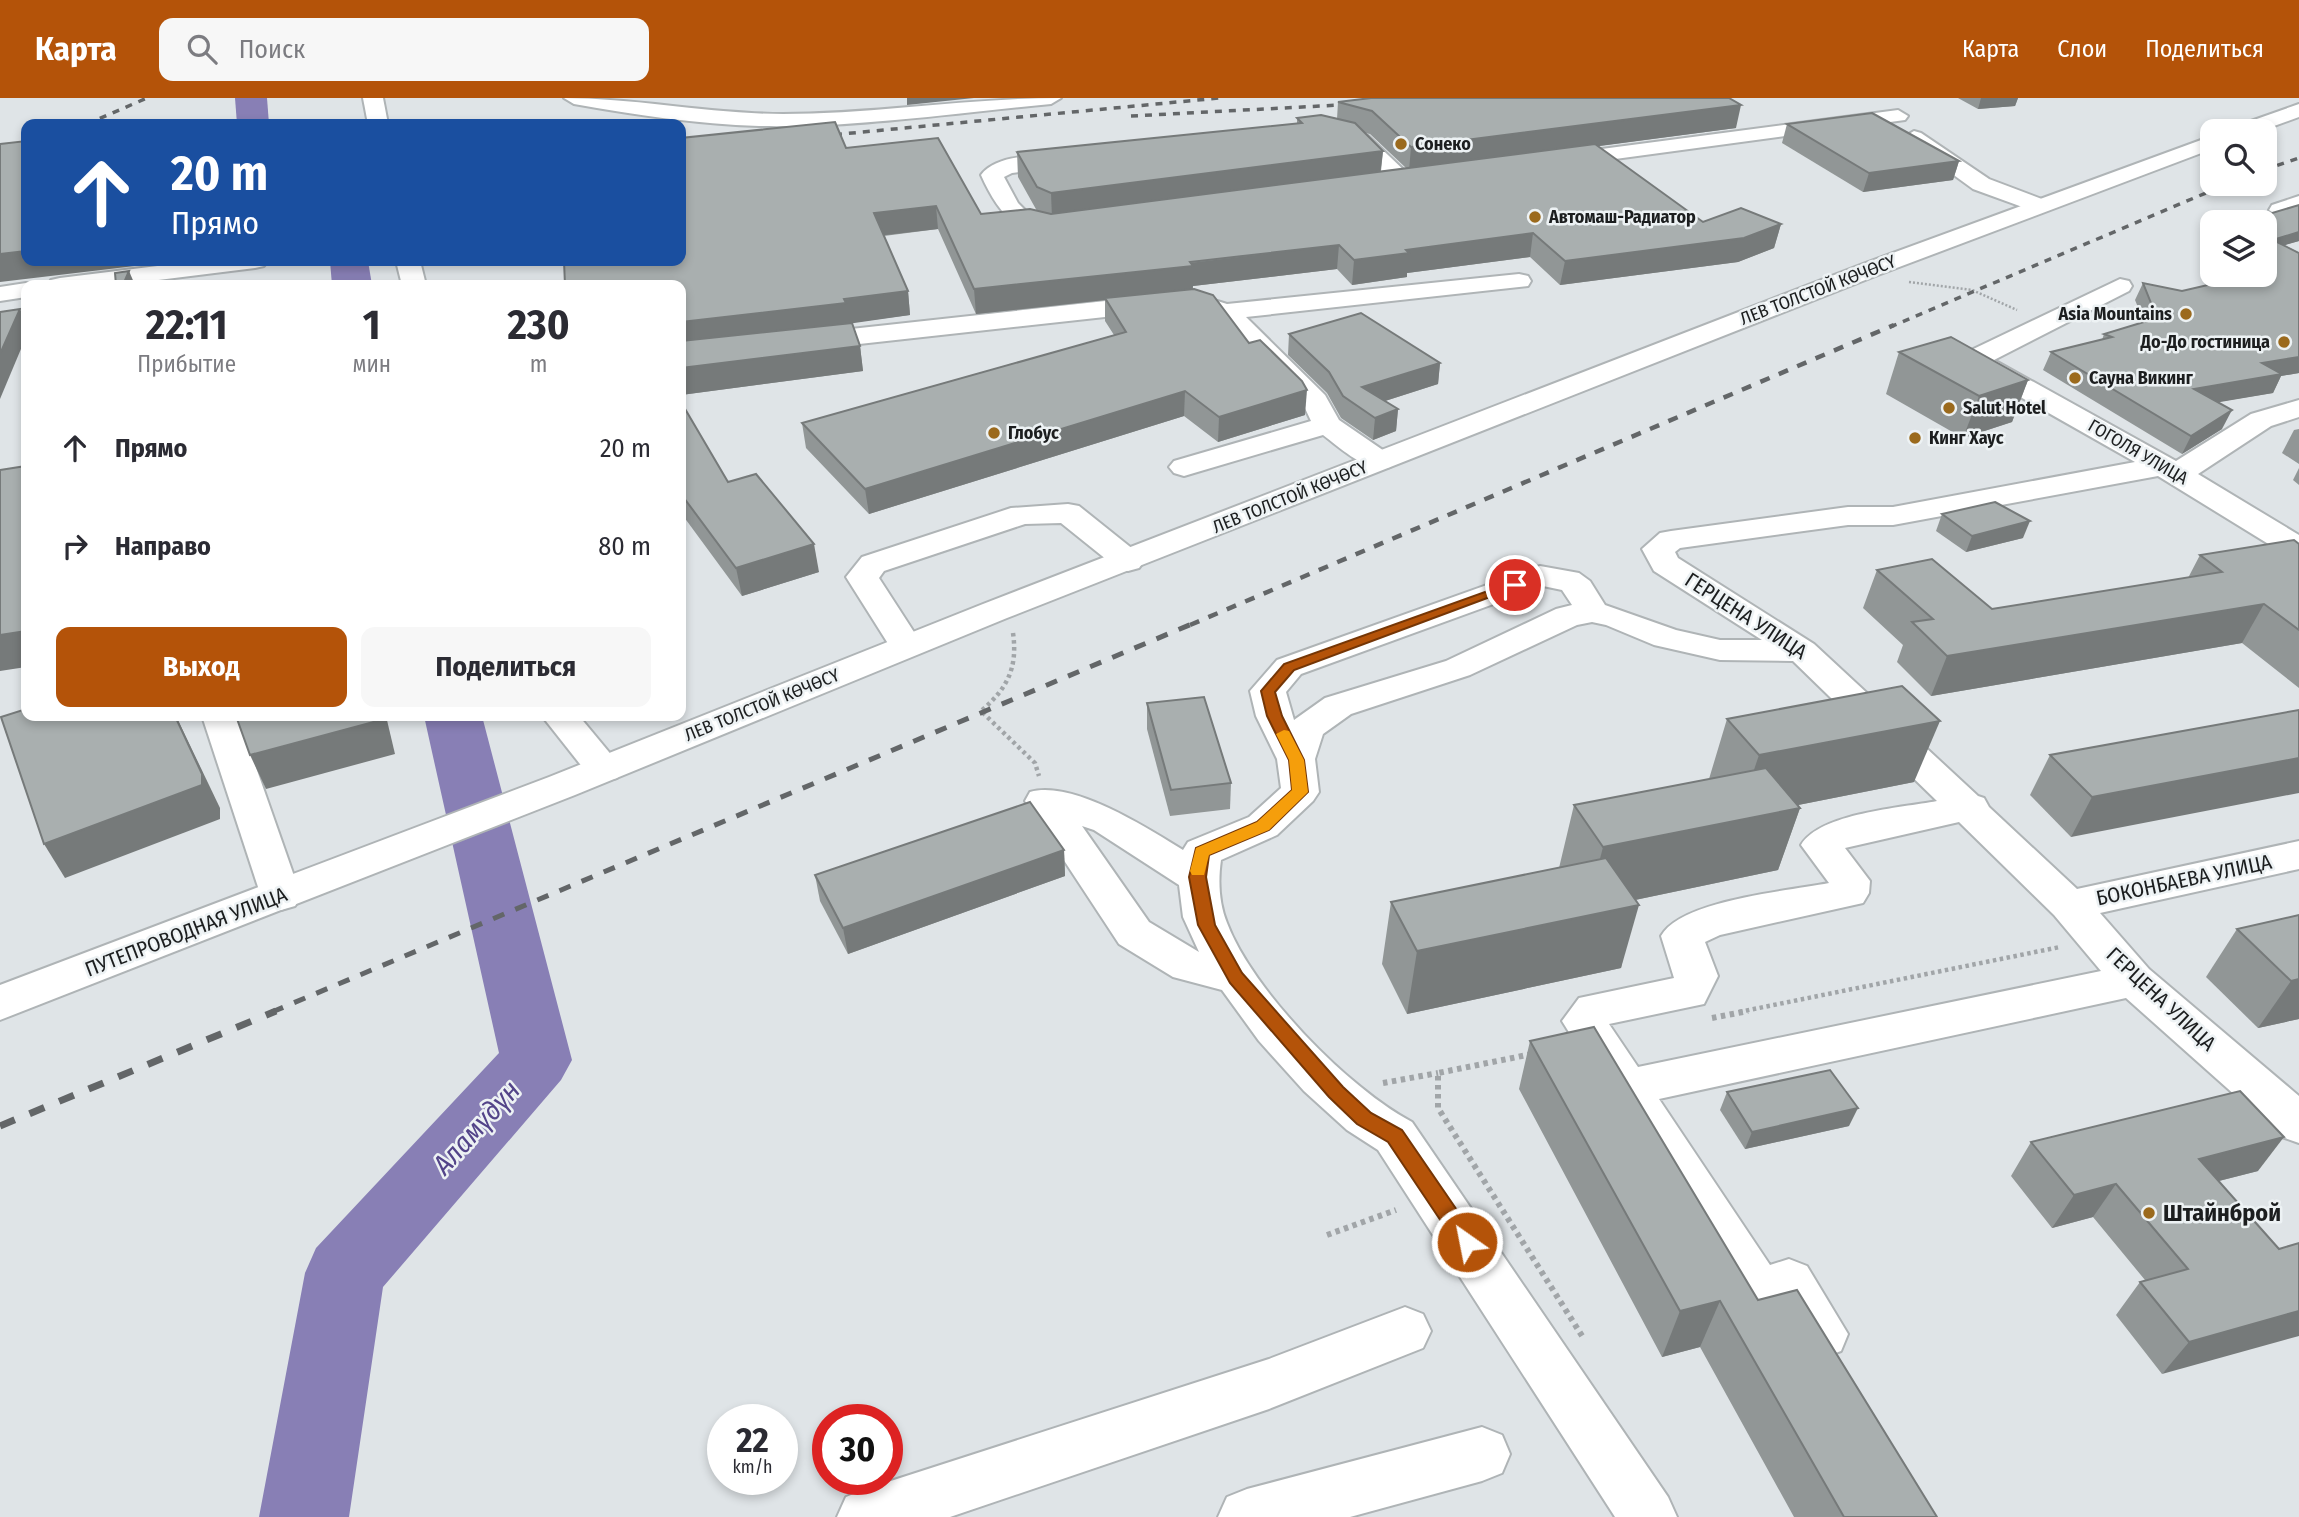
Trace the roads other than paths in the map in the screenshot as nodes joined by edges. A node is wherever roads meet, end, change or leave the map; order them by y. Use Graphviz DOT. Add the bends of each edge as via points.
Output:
graph roads {
  1 [pos="373,98"];
  2 [pos="574,98"];
  3 [pos="843,98"];
  4 [pos="1051,98"];
  5 [pos="1005,101"];
  6 [pos="1901,107"];
  7 [pos="2299,110"];
  8 [pos="900,113"];
  9 [pos="1750,116"];
  10 [pos="377,119"];
  11 [pos="2274,119"];
  12 [pos="1320,130"];
  13 [pos="1783,133"];
  14 [pos="2200,146"];
  15 [pos="1087,157"];
  16 [pos="1537,163"];
  17 [pos="1428,177"];
  18 [pos="1401,180"];
  19 [pos="1370,184"];
  20 [pos="2039,206"];
  21 [pos="1078,225"];
  22 [pos="214,266"];
  23 [pos="101,280"];
  24 [pos="1519,281"];
  25 [pos="2120,286"];
  26 [pos="21,291"];
  27 [pos="0,294"];
  28 [pos="1226,312"];
  29 [pos="777,345"];
  30 [pos="2299,408"];
  31 [pos="1327,425"];
  32 [pos="1380,461"];
  33 [pos="1184,467"];
  34 [pos="2170,470"];
  35 [pos="2299,549"];
  36 [pos="1128,561"];
  37 [pos="1591,612"];
  38 [pos="906,646"];
  39 [pos="1802,651"];
  40 [pos="222,721"];
  41 [pos="564,721"];
  42 [pos="1296,760"];
  43 [pos="604,769"];
  44 [pos="1970,807"];
  45 [pos="2299,855"];
  46 [pos="371,860"];
  47 [pos="1197,877"];
  48 [pos="281,896"];
  49 [pos="2069,905"];
  50 [pos="1236,978"];
  51 [pos="2134,980"];
  52 [pos="0,1003"];
  53 [pos="1628,1087"];
  54 [pos="2299,1124"];
  55 [pos="1405,1331"];
  56 [pos="1848,1376"];
  57 [pos="1482,1454"];
  58 [pos="866,1517"];
  59 [pos="1247,1517"];
  60 [pos="1648,1517"];
  1 -- 10 [label="street"];
  2 -- 8 [label="street" via="676,114 785,120"];
  3 -- 8 [label="street"];
  4 -- 5 [label="street"];
  5 -- 8 [label="street"];
  6 -- 13 [label="street"];
  6 -- 20 [label="street" via="1900,124 1913,136 1981,184"];
  7 -- 11 [label="street"];
  9 -- 13 [label="street"];
  12 -- 18 [label="street" via="1361,140"];
  13 -- 16 [label="street"];
  14 -- 20 [label="street, ЛЕВ ТОЛСТОЙ КӨЧӨСҮ"];
  15 -- 21 [label="street" via="1006,167 992,175 1008,211 1025,222 1052,228"];
  17 -- 18 [label="street"];
  18 -- 19 [label="street"];
  20 -- 32 [label="street, ЛЕВ ТОЛСТОЙ КӨЧӨСҮ"];
  22 -- 23 [label="street"];
  24 -- 28 [label="street"];
  25 -- 34 [label="street, ГОГОЛЯ УЛИЦА" via="1974,359"];
  26 -- 27 [label="street"];
  28 -- 29 [label="street" via="1188,300"];
  28 -- 31 [label="street" via="1315,401"];
  30 -- 34 [label="street" via="2261,420"];
  31 -- 32 [label="street"];
  31 -- 33 [label="street"];
  32 -- 36 [label="street, ЛЕВ ТОЛСТОЙ КӨЧӨСҮ"];
  34 -- 35 [label="street, ГОГОЛЯ УЛИЦА"];
  34 -- 39 [label="street, ГЕРЦЕНА УЛИЦА" via="1893,516 1848,516 1671,540 1658,549 1665,564"];
  36 -- 38 [label="street, ЛЕВ ТОЛСТОЙ КӨЧӨСҮ"];
  36 -- 38 [label="street" via="1068,513 1046,512 1021,515 873,564 862,577"];
  37 -- 39 [label="street" via="1666,638 1720,650"];
  37 -- 42 [label="street" via="1568,616 1458,668 1338,706 1307,728"];
  37 -- 42 [label="street" via="1581,587 1564,578 1540,576 1289,667 1268,691"];
  38 -- 43 [label="street, ЛЕВ ТОЛСТОЙ КӨЧӨСҮ"];
  39 -- 44 [label="street, ГЕРЦЕНА УЛИЦА"];
  40 -- 48 [label="street"];
  41 -- 43 [label="street"];
  42 -- 47 [label="street" via="1300,792 1263,826 1202,852"];
  43 -- 46 [label="street, ЛЕВ ТОЛСТОЙ КӨЧӨСҮ"];
  44 -- 49 [label="street, ГЕРЦЕНА УЛИЦА"];
  44 -- 53 [label="street" via="1838,834 1821,845 1850,881 1849,893 1709,922 1682,936 1697,976 1689,992 1594,1010 1584,1021"];
  45 -- 49 [label="street, БОКОНБАЕВА УЛИЦА"];
  46 -- 48 [label="street, ПУТЕПРОВОДНАЯ УЛИЦА"];
  47 -- 50 [label="street" via="1207,925"];
  47 -- 50 [label="street" via="1108,821 1044,801 1134,933 1188,966"];
  48 -- 52 [label="street, ПУТЕПРОВОДНАЯ УЛИЦА"];
  49 -- 51 [label="street, ГЕРЦЕНА УЛИЦА"];
  50 -- 60 [label="street" via="1336,1092 1364,1118 1395,1136"];
  51 -- 53 [label="street"];
  51 -- 54 [label="street, ГЕРЦЕНА УЛИЦА"];
  53 -- 56 [label="street" via="1758,1291 1789,1282"];
  55 -- 58 [label="street" via="1269,1384"];
  57 -- 59 [label="street"];
}
